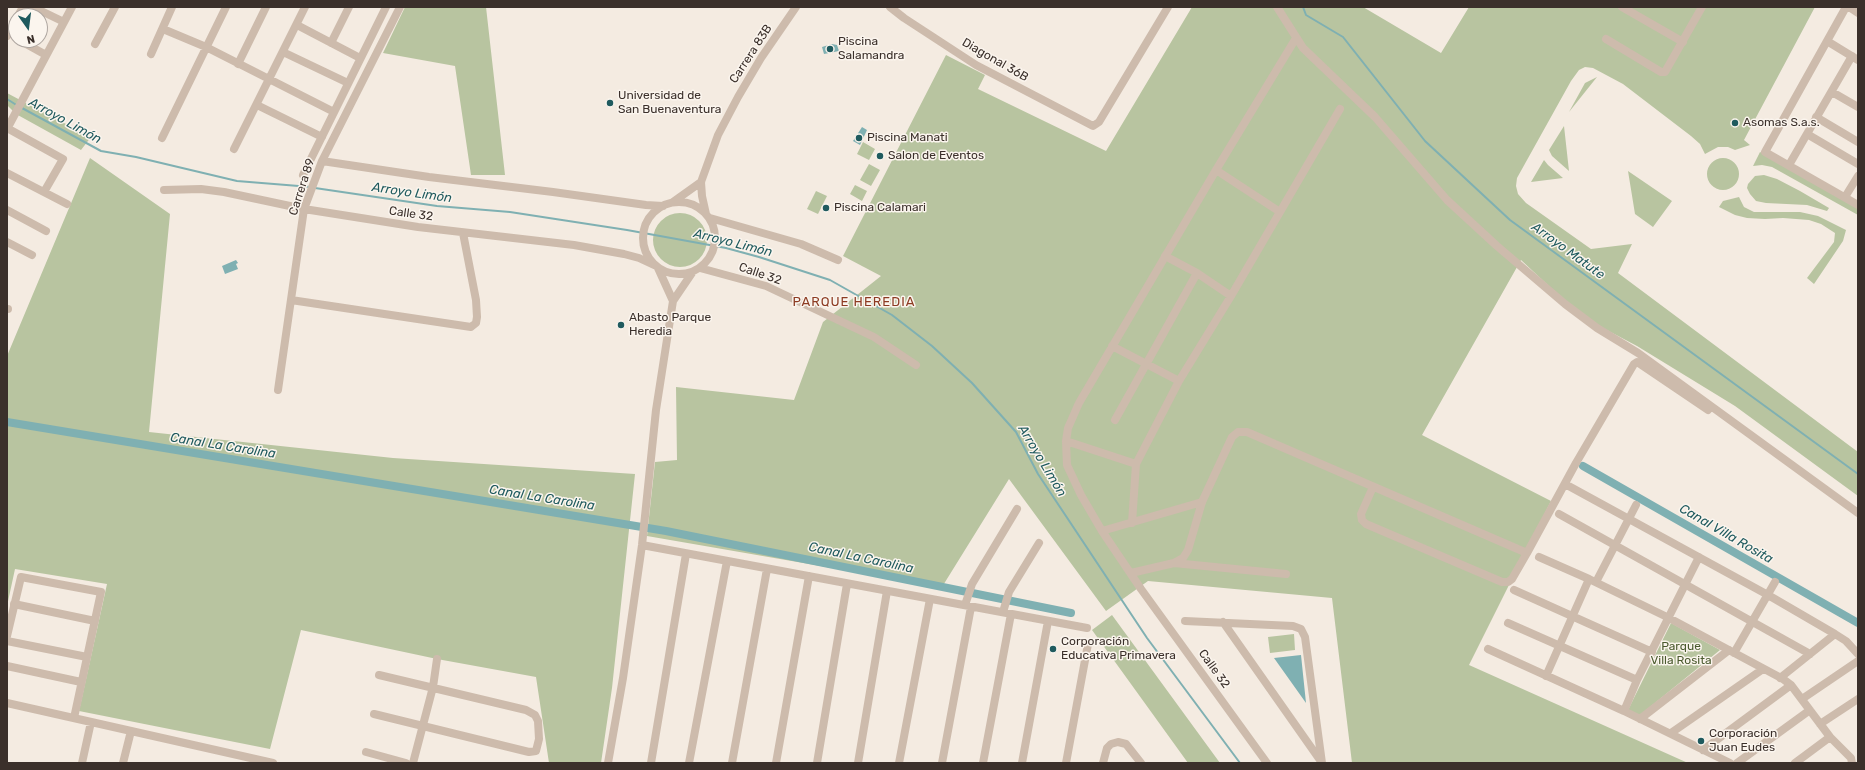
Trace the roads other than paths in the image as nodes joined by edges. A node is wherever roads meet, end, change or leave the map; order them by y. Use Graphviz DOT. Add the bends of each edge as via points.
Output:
graph roads {
  1 [pos="33,7"];
  2 [pos="72,7"];
  3 [pos="115,7"];
  4 [pos="172,7"];
  5 [pos="226,7"];
  6 [pos="266,7"];
  7 [pos="305,7"];
  8 [pos="349,7"];
  9 [pos="386,7"];
  10 [pos="400,7"];
  11 [pos="796,7"];
  12 [pos="890,7"];
  13 [pos="1168,7"];
  14 [pos="1277,7"];
  15 [pos="1622,7"];
  16 [pos="1702,7"];
  17 [pos="1848,7"];
  18 [pos="1858,12"];
  19 [pos="64,22"];
  20 [pos="297,25"];
  21 [pos="163,29"];
  22 [pos="1296,38"];
  23 [pos="1606,39"];
  24 [pos="1827,41"];
  25 [pos="1683,42"];
  26 [pos="331,43"];
  27 [pos="95,44"];
  28 [pos="206,47"];
  29 [pos="33,48"];
  30 [pos="283,52"];
  31 [pos="151,54"];
  32 [pos="46,55"];
  33 [pos="360,58"];
  34 [pos="1855,58"];
  35 [pos="238,64"];
  36 [pos="269,80"];
  37 [pos="348,83"];
  38 [pos="1832,92"];
  39 [pos="258,105"];
  40 [pos="1858,107"];
  41 [pos="1340,109"];
  42 [pos="334,112"];
  43 [pos="1816,118"];
  44 [pos="7,128"];
  45 [pos="1807,134"];
  46 [pos="322,137"];
  47 [pos="162,138"];
  48 [pos="1858,142"];
  49 [pos="234,150"];
  50 [pos="1858,164"];
  51 [pos="320,165"];
  52 [pos="1789,165"];
  53 [pos="1216,170"];
  54 [pos="7,173"];
  55 [pos="303,175"];
  56 [pos="1858,176"];
  57 [pos="701,182"];
  58 [pos="164,190"];
  59 [pos="44,192"];
  60 [pos="1845,197"];
  61 [pos="672,203"];
  62 [pos="67,204"];
  63 [pos="1858,205"];
  64 [pos="663,206"];
  65 [pos="305,207"];
  66 [pos="7,210"];
  67 [pos="1280,212"];
  68 [pos="708,216"];
  69 [pos="46,231"];
  70 [pos="463,233"];
  71 [pos="7,242"];
  72 [pos="32,255"];
  73 [pos="1165,256"];
  74 [pos="838,260"];
  75 [pos="656,267"];
  76 [pos="700,268"];
  77 [pos="692,273"];
  78 [pos="1197,273"];
  79 [pos="1231,296"];
  80 [pos="291,300"];
  81 [pos="673,301"];
  82 [pos="1112,346"];
  83 [pos="1146,364"];
  84 [pos="916,365"];
  85 [pos="1179,381"];
  86 [pos="278,390"];
  87 [pos="1725,416"];
  88 [pos="1115,420"];
  89 [pos="1066,441"];
  90 [pos="1136,464"];
  91 [pos="1565,484"];
  92 [pos="1373,487"];
  93 [pos="1202,502"];
  94 [pos="1636,504"];
  95 [pos="1017,509"];
  96 [pos="1858,513"];
  97 [pos="1559,514"];
  98 [pos="1629,519"];
  99 [pos="1132,523"];
  100 [pos="1102,531"];
  101 [pos="643,541"];
  102 [pos="1039,543"];
  103 [pos="1615,545"];
  104 [pos="1527,553"];
  105 [pos="686,554"];
  106 [pos="1539,557"];
  107 [pos="1699,557"];
  108 [pos="727,561"];
  109 [pos="1174,563"];
  110 [pos="767,569"];
  111 [pos="1131,573"];
  112 [pos="1286,574"];
  113 [pos="809,576"];
  114 [pos="1592,581"];
  115 [pos="1775,582"];
  116 [pos="848,584"];
  117 [pos="1686,585"];
  118 [pos="1514,590"];
  119 [pos="887,591"];
  120 [pos="1768,595"];
  121 [pos="930,599"];
  122 [pos="14,604"];
  123 [pos="968,606"];
  124 [pos="1007,613"];
  125 [pos="1573,617"];
  126 [pos="1669,618"];
  127 [pos="95,621"];
  128 [pos="1048,621"];
  129 [pos="1185,621"];
  130 [pos="1223,622"];
  131 [pos="1508,623"];
  132 [pos="1752,623"];
  133 [pos="1087,628"];
  134 [pos="1835,634"];
  135 [pos="7,636"];
  136 [pos="7,640"];
  137 [pos="1088,644"];
  138 [pos="1560,646"];
  139 [pos="1488,649"];
  140 [pos="1652,652"];
  141 [pos="1732,652"];
  142 [pos="1810,654"];
  143 [pos="1858,654"];
  144 [pos="87,657"];
  145 [pos="437,659"];
  146 [pos="1858,661"];
  147 [pos="7,666"];
  148 [pos="1763,669"];
  149 [pos="379,675"];
  150 [pos="1546,676"];
  151 [pos="1780,678"];
  152 [pos="1637,680"];
  153 [pos="81,682"];
  154 [pos="1791,686"];
  155 [pos="433,687"];
  156 [pos="1802,699"];
  157 [pos="1858,699"];
  158 [pos="7,703"];
  159 [pos="1810,710"];
  160 [pos="1624,711"];
  161 [pos="374,714"];
  162 [pos="74,718"];
  163 [pos="1640,719"];
  164 [pos="91,722"];
  165 [pos="1820,724"];
  166 [pos="423,726"];
  167 [pos="131,731"];
  168 [pos="1671,733"];
  169 [pos="1830,737"];
  170 [pos="1703,750"];
  171 [pos="366,752"];
  172 [pos="1847,753"];
  173 [pos="1858,758"];
  174 [pos="268,762"];
  175 [pos="82,763"];
  176 [pos="124,763"];
  177 [pos="406,763"];
  178 [pos="413,763"];
  179 [pos="608,763"];
  180 [pos="650,763"];
  181 [pos="689,763"];
  182 [pos="732,763"];
  183 [pos="776,763"];
  184 [pos="817,763"];
  185 [pos="858,763"];
  186 [pos="899,763"];
  187 [pos="942,763"];
  188 [pos="982,763"];
  189 [pos="1022,763"];
  190 [pos="1066,763"];
  191 [pos="1103,763"];
  192 [pos="1141,763"];
  193 [pos="1267,763"];
  194 [pos="1322,763"];
  195 [pos="1730,763"];
  196 [pos="1737,763"];
  197 [pos="1795,763"];
  198 [pos="1852,763"];
  1 -- 19 [label="street"];
  2 -- 19 [label="street"];
  3 -- 27 [label="street"];
  4 -- 21 [label="street"];
  5 -- 28 [label="street"];
  6 -- 35 [label="street"];
  7 -- 20 [label="street"];
  8 -- 26 [label="street"];
  9 -- 33 [label="street"];
  10 -- 51 [label="street, Carrera 89"];
  11 -- 57 [label="street, Carrera 83B" via="738,97 718,135"];
  12 -- 13 [label="street, Diagonal 36B" via="976,65 1093,126 1099,122"];
  14 -- 22 [label="street"];
  15 -- 25 [label="street"];
  16 -- 25 [label="street"];
  17 -- 18 [label="street"];
  17 -- 24 [label="street"];
  19 -- 32 [label="street"];
  20 -- 26 [label="street"];
  20 -- 30 [label="street"];
  21 -- 28 [label="street"];
  21 -- 31 [label="street"];
  22 -- 53 [label="street, Calle 32"];
  22 -- 87 [label="street" via="1303,48 1375,117 1447,200 1476,228 1565,304"];
  23 -- 25 [label="street" via="1661,72 1665,72"];
  24 -- 34 [label="street"];
  24 -- 52 [label="street" via="1765,152"];
  26 -- 33 [label="street"];
  28 -- 35 [label="street"];
  28 -- 47 [label="street"];
  29 -- 32 [label="street"];
  30 -- 36 [label="street"];
  30 -- 37 [label="street"];
  32 -- 44 [label="street"];
  33 -- 37 [label="street"];
  34 -- 38 [label="street"];
  35 -- 36 [label="street"];
  36 -- 39 [label="street"];
  36 -- 42 [label="street"];
  37 -- 42 [label="street"];
  38 -- 40 [label="street"];
  38 -- 43 [label="street"];
  39 -- 46 [label="street"];
  39 -- 49 [label="street"];
  41 -- 67 [label="street"];
  42 -- 46 [label="street"];
  43 -- 45 [label="street"];
  43 -- 48 [label="street"];
  44 -- 59 [label="street" via="63,159"];
  45 -- 50 [label="street"];
  45 -- 52 [label="street"];
  46 -- 55 [label="street"];
  51 -- 64 [label="street"];
  51 -- 65 [label="street, Carrera 89"];
  52 -- 60 [label="street"];
  53 -- 67 [label="street"];
  53 -- 73 [label="street, Calle 32"];
  54 -- 59 [label="street"];
  56 -- 60 [label="street"];
  57 -- 61 [label="street"];
  57 -- 68 [label="street, Carrera 83B"];
  58 -- 65 [label="street, Calle 32" via="201,189"];
  59 -- 62 [label="street"];
  60 -- 63 [label="street"];
  61 -- 64 [label="street"];
  61 -- 68 [label="street" via="691,204"];
  64 -- 75 [label="street" via="647,220 643,235 645,250"];
  65 -- 70 [label="street, Calle 32"];
  65 -- 80 [label="street, Carrera 89"];
  66 -- 69 [label="street"];
  67 -- 79 [label="street"];
  68 -- 74 [label="street" via="794,242"];
  68 -- 76 [label="street" via="715,229 715,247 712,255"];
  70 -- 75 [label="street, Calle 32" via="581,246 639,258"];
  70 -- 80 [label="street" via="476,300 476,323 471,327"];
  71 -- 72 [label="street"];
  73 -- 78 [label="street"];
  73 -- 82 [label="street, Calle 32"];
  75 -- 77 [label="street" via="675,275"];
  75 -- 81 [label="street"];
  76 -- 77 [label="street"];
  76 -- 84 [label="street, Calle 32" via="766,286 874,337"];
  77 -- 81 [label="street"];
  78 -- 79 [label="street"];
  78 -- 83 [label="street"];
  79 -- 85 [label="street"];
  80 -- 86 [label="street, Carrera 89"];
  81 -- 101 [label="street" via="656,410"];
  82 -- 83 [label="street"];
  82 -- 89 [label="street, Calle 32" via="1079,402 1068,428"];
  83 -- 85 [label="street"];
  83 -- 88 [label="street"];
  85 -- 90 [label="street"];
  87 -- 91 [label="street" via="1716,415 1637,362"];
  87 -- 96 [label="street"];
  89 -- 90 [label="street"];
  89 -- 100 [label="street, Calle 32" via="1067,465 1080,495"];
  90 -- 99 [label="street"];
  91 -- 98 [label="street"];
  91 -- 104 [label="street"];
  92 -- 93 [label="street" via="1246,432 1238,432 1232,437"];
  92 -- 104 [label="street"];
  92 -- 104 [label="street" via="1361,514 1362,520 1373,527 1502,582 1512,579"];
  93 -- 99 [label="street"];
  93 -- 109 [label="street" via="1188,550 1183,558"];
  94 -- 98 [label="street"];
  95 -- 123 [label="street" via="972,584"];
  97 -- 103 [label="street"];
  98 -- 103 [label="street"];
  98 -- 107 [label="street"];
  99 -- 100 [label="street"];
  100 -- 111 [label="street, Calle 32"];
  101 -- 105 [label="street"];
  101 -- 179 [label="street"];
  102 -- 124 [label="street" via="1009,592"];
  103 -- 114 [label="street"];
  103 -- 117 [label="street"];
  105 -- 108 [label="street"];
  105 -- 180 [label="street"];
  106 -- 114 [label="street"];
  107 -- 117 [label="street"];
  107 -- 120 [label="street"];
  108 -- 110 [label="street"];
  108 -- 181 [label="street"];
  109 -- 111 [label="street"];
  109 -- 112 [label="street"];
  110 -- 113 [label="street"];
  110 -- 182 [label="street"];
  111 -- 193 [label="street, Calle 32"];
  113 -- 116 [label="street"];
  113 -- 183 [label="street"];
  114 -- 125 [label="street"];
  114 -- 126 [label="street"];
  115 -- 120 [label="street"];
  116 -- 119 [label="street"];
  116 -- 184 [label="street"];
  117 -- 126 [label="street"];
  117 -- 132 [label="street"];
  118 -- 125 [label="street"];
  119 -- 121 [label="street"];
  119 -- 185 [label="street"];
  120 -- 132 [label="street"];
  120 -- 134 [label="street"];
  121 -- 123 [label="street"];
  121 -- 186 [label="street"];
  122 -- 127 [label="street"];
  122 -- 127 [label="street" via="21,577 101,592"];
  122 -- 135 [label="street"];
  123 -- 124 [label="street"];
  123 -- 187 [label="street"];
  124 -- 128 [label="street"];
  124 -- 188 [label="street"];
  125 -- 138 [label="street"];
  125 -- 140 [label="street"];
  126 -- 140 [label="street"];
  126 -- 141 [label="street"];
  127 -- 144 [label="street"];
  128 -- 133 [label="street"];
  128 -- 189 [label="street"];
  129 -- 130 [label="street"];
  130 -- 194 [label="street"];
  130 -- 194 [label="street" via="1293,626 1301,629 1305,637"];
  131 -- 138 [label="street"];
  132 -- 141 [label="street"];
  132 -- 142 [label="street"];
  134 -- 142 [label="street"];
  134 -- 143 [label="street"];
  136 -- 144 [label="street"];
  137 -- 190 [label="street"];
  138 -- 150 [label="street"];
  138 -- 152 [label="street"];
  139 -- 150 [label="street"];
  140 -- 152 [label="street"];
  141 -- 148 [label="street"];
  141 -- 163 [label="street"];
  142 -- 151 [label="street"];
  144 -- 153 [label="street"];
  145 -- 155 [label="street"];
  146 -- 156 [label="street"];
  147 -- 153 [label="street"];
  148 -- 151 [label="street"];
  148 -- 168 [label="street"];
  149 -- 155 [label="street"];
  150 -- 160 [label="street"];
  151 -- 154 [label="street"];
  152 -- 160 [label="street"];
  153 -- 162 [label="street"];
  154 -- 156 [label="street"];
  154 -- 170 [label="street"];
  155 -- 166 [label="street"];
  155 -- 166 [label="street" via="526,710 535,715 538,721 538,745 536,750 529,752"];
  156 -- 159 [label="street"];
  157 -- 165 [label="street"];
  158 -- 162 [label="street"];
  159 -- 165 [label="street"];
  159 -- 196 [label="street"];
  160 -- 163 [label="street"];
  161 -- 166 [label="street"];
  162 -- 164 [label="street"];
  163 -- 168 [label="street"];
  164 -- 167 [label="street"];
  164 -- 175 [label="street"];
  165 -- 169 [label="street"];
  166 -- 178 [label="street"];
  167 -- 174 [label="street"];
  167 -- 176 [label="street"];
  168 -- 170 [label="street"];
  169 -- 172 [label="street"];
  169 -- 197 [label="street"];
  170 -- 195 [label="street"];
  171 -- 177 [label="street"];
  172 -- 173 [label="street"];
  172 -- 198 [label="street"];
  191 -- 192 [label="street" via="1107,748 1118,742 1126,744"];
}
